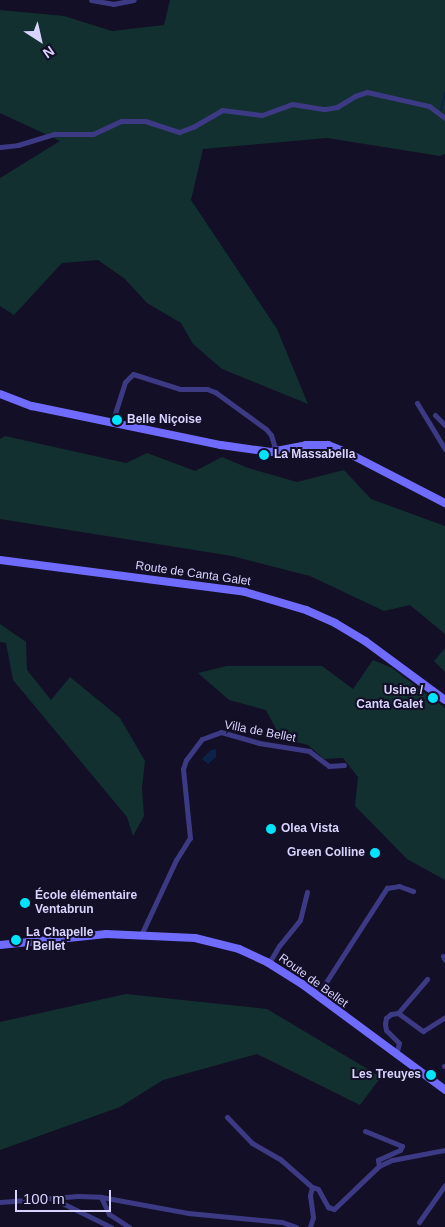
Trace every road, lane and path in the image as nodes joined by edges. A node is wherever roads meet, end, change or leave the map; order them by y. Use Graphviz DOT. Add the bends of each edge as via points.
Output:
graph roads {
  1 [pos="92,0"];
  2 [pos="134,0"];
  3 [pos="445,118"];
  4 [pos="0,147"];
  5 [pos="0,394"];
  6 [pos="417,403"];
  7 [pos="435,415"];
  8 [pos="112,423"];
  9 [pos="445,425"];
  10 [pos="445,449"];
  11 [pos="276,451"];
  12 [pos="445,503"];
  13 [pos="0,560"];
  14 [pos="445,700"];
  15 [pos="344,765"];
  16 [pos="413,891"];
  17 [pos="307,892"];
  18 [pos="141,935"];
  19 [pos="0,945"];
  20 [pos="269,963"];
  21 [pos="427,979"];
  22 [pos="317,996"];
  23 [pos="398,1013"];
  24 [pos="445,1017"];
  25 [pos="396,1055"];
  26 [pos="445,1090"];
  27 [pos="227,1117"];
  28 [pos="365,1130"];
  29 [pos="445,1150"];
  30 [pos="379,1166"];
  31 [pos="445,1185"];
  32 [pos="312,1188"];
  33 [pos="101,1196"];
  34 [pos="52,1198"];
  35 [pos="0,1202"];
  36 [pos="262,1220"];
  37 [pos="419,1222"];
  38 [pos="111,1227"];
  39 [pos="129,1227"];
  40 [pos="264,1227"];
  41 [pos="296,1227"];
  42 [pos="310,1227"];
  1 -- 2 [label="street" via="113,4"];
  3 -- 4 [label="street" via="430,106 367,92 325,109 292,104 262,115 222,110 179,132 144,121 121,121 93,134 54,134"];
  5 -- 8 [label="street" via="32,406"];
  6 -- 10 [label="street"];
  7 -- 9 [label="street"];
  8 -- 11 [label="street" via="221,446"];
  8 -- 11 [label="street" via="125,382 134,374 180,389 207,388 215,392 266,429"];
  11 -- 12 [label="street" via="306,444 335,447"];
  13 -- 14 [label="street, Route de Canta Galet" via="245,592 306,610 365,641"];
  15 -- 18 [label="street, Villa de Bellet" via="329,766 309,751 259,743 220,732 202,739 183,769 190,838 176,860"];
  16 -- 22 [label="street" via="399,886 387,888"];
  17 -- 20 [label="street" via="300,920"];
  18 -- 19 [label="street, Route de Bellet" via="92,935"];
  18 -- 20 [label="street, Route de Bellet" via="204,940 240,949"];
  20 -- 22 [label="street, Route de Bellet"];
  21 -- 23 [label="street"];
  22 -- 25 [label="street, Route de Bellet"];
  23 -- 24 [label="street" via="423,1031"];
  23 -- 25 [label="street" via="386,1018 385,1024 386,1030 399,1043"];
  25 -- 26 [label="street, Route de Bellet"];
  27 -- 32 [label="street" via="252,1143 280,1159"];
  28 -- 30 [label="street" via="402,1146 378,1160"];
  29 -- 30 [label="street" via="392,1160"];
  30 -- 32 [label="street" via="334,1210 328,1207 318,1189"];
  31 -- 37 [label="street"];
  32 -- 42 [label="street"];
  33 -- 34 [label="street"];
  33 -- 36 [label="street" via="188,1213"];
  33 -- 39 [label="street" via="109,1214"];
  34 -- 35 [label="street"];
  34 -- 38 [label="street"];
  36 -- 40 [label="street"];
  36 -- 41 [label="street"];
}
